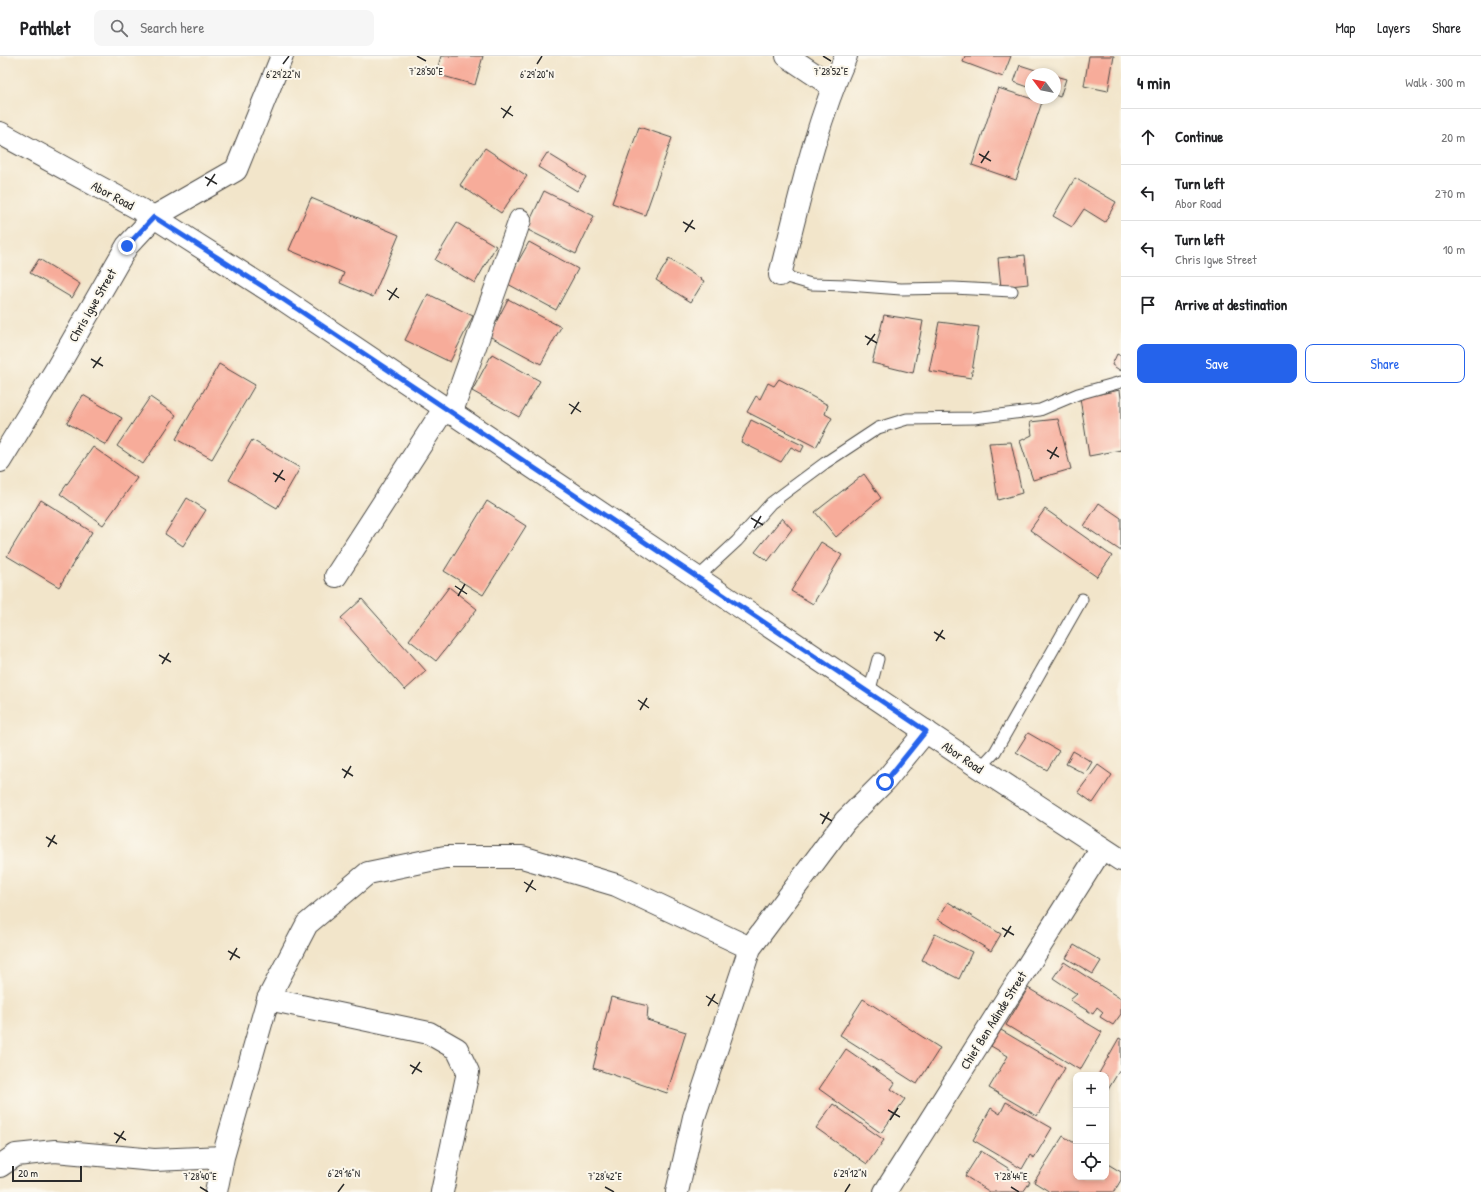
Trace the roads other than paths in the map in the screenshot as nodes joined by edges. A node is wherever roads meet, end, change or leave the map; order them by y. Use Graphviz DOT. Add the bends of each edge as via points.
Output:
graph roads {
  1 [pos="282,56"];
  2 [pos="787,56"];
  3 [pos="846,56"];
  4 [pos="832,86"];
  5 [pos="0,133"];
  6 [pos="154,217"];
  7 [pos="520,220"];
  8 [pos="780,275"];
  9 [pos="1012,291"];
  10 [pos="1121,382"];
  11 [pos="448,411"];
  12 [pos="0,461"];
  13 [pos="336,576"];
  14 [pos="697,578"];
  15 [pos="1082,599"];
  16 [pos="878,659"];
  17 [pos="869,693"];
  18 [pos="926,731"];
  19 [pos="980,768"];
  20 [pos="1102,848"];
  21 [pos="1121,860"];
  22 [pos="750,948"];
  23 [pos="268,999"];
  24 [pos="224,1157"];
  25 [pos="0,1166"];
  26 [pos="216,1192"];
  27 [pos="442,1192"];
  28 [pos="677,1192"];
  29 [pos="885,1192"];
  1 -- 6 [label="street, Chris Igwe Street" via="236,170"];
  2 -- 4 [label="street"];
  3 -- 4 [label="street"];
  4 -- 8 [label="street" via="820,121"];
  5 -- 6 [label="street, Abor Road"];
  6 -- 11 [label="street, Abor Road" via="284,300"];
  6 -- 12 [label="street, Chris Igwe Street" via="127,246"];
  7 -- 11 [label="street"];
  8 -- 9 [label="lane" via="811,284"];
  10 -- 14 [label="lane" via="1078,394 1040,410 974,418 907,420 878,428 771,503 737,542"];
  11 -- 13 [label="street"];
  11 -- 14 [label="street, Abor Road"];
  14 -- 17 [label="street, Abor Road"];
  15 -- 19 [label="lane" via="995,752"];
  16 -- 17 [label="lane"];
  17 -- 18 [label="street, Abor Road"];
  18 -- 19 [label="street, Abor Road"];
  18 -- 22 [label="street" via="885,782 845,822"];
  19 -- 20 [label="street, Abor Road"];
  20 -- 21 [label="street, Abor Road"];
  20 -- 29 [label="street, Chief Ben Adinde Street"];
  22 -- 23 [label="street" via="616,885 536,861 522,857 445,857 368,873 307,924"];
  22 -- 28 [label="street" via="694,1117"];
  23 -- 24 [label="street"];
  23 -- 27 [label="street" via="429,1033 458,1049 468,1072"];
  24 -- 25 [label="street" via="154,1160 55,1151 16,1155"];
  24 -- 26 [label="street"];
}
